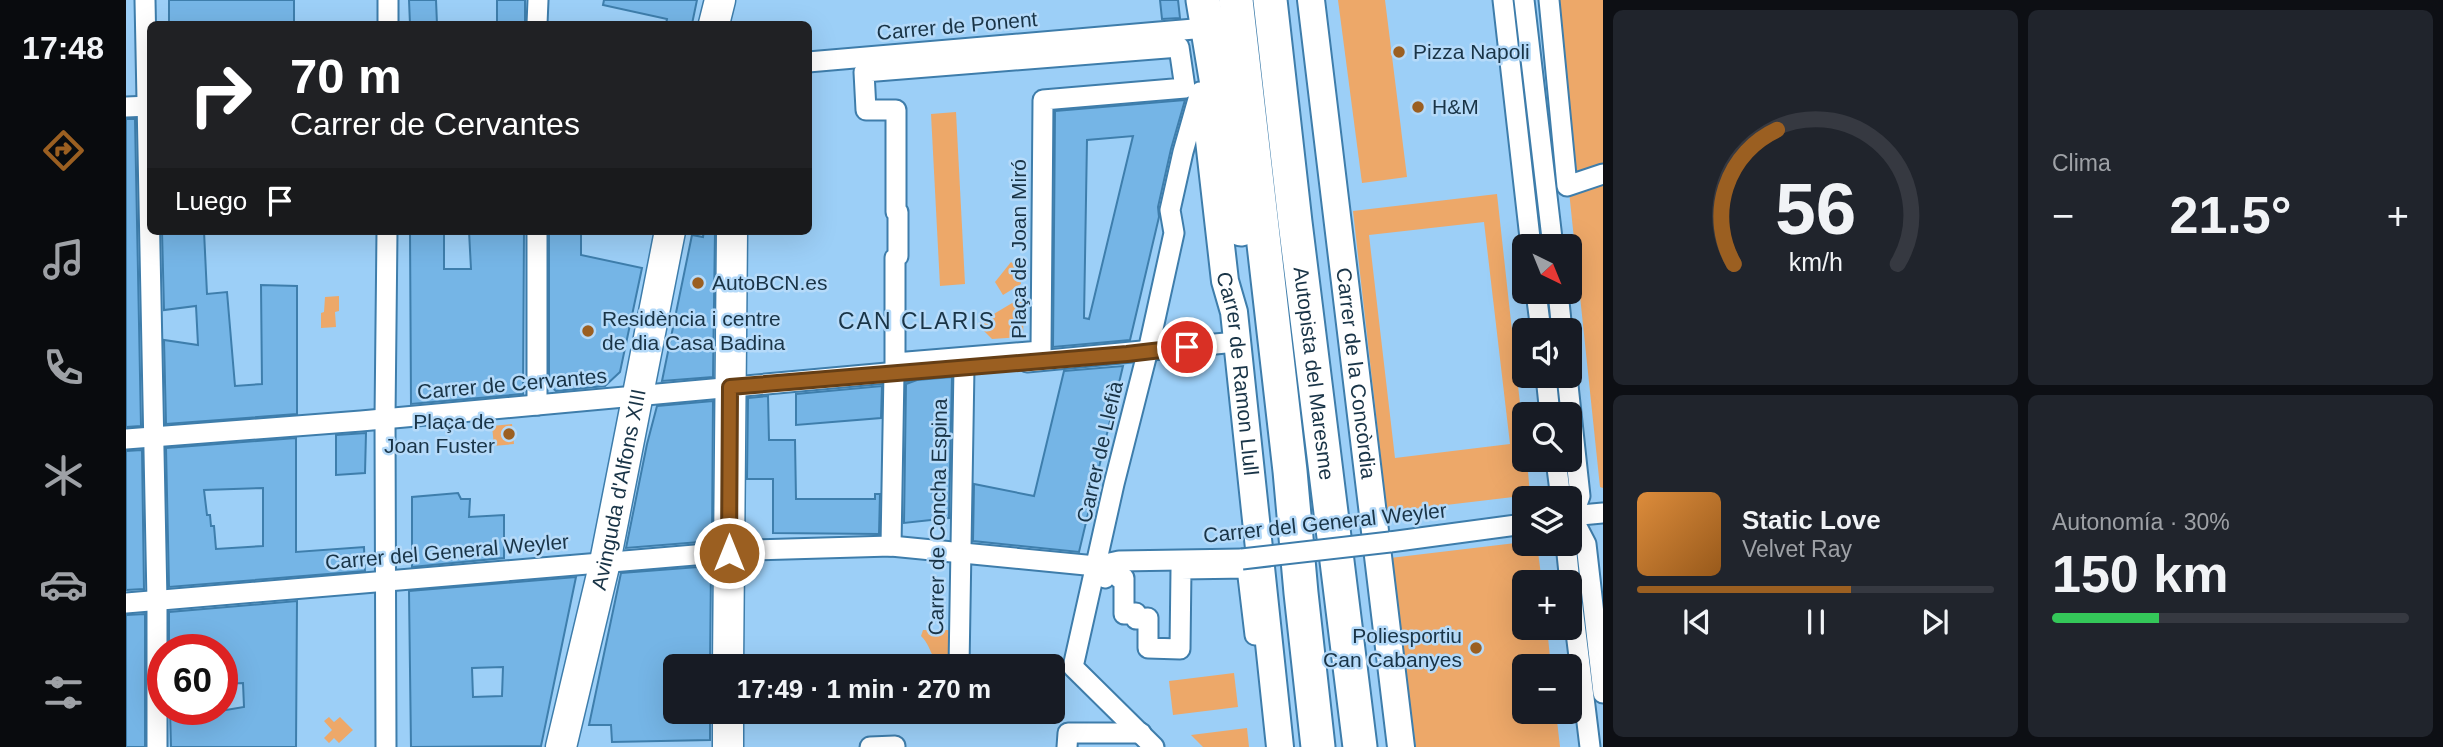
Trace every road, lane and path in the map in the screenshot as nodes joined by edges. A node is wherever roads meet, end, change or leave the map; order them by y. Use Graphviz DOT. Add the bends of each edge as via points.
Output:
graph roads {
  1 [pos="145,0"];
  2 [pos="388,0"];
  3 [pos="537,0"];
  4 [pos="720,0"];
  5 [pos="729,0"];
  6 [pos="1191,0"];
  7 [pos="1236,0"];
  8 [pos="1270,0"];
  9 [pos="1311,0"];
  10 [pos="1503,0"];
  11 [pos="1524,0"];
  12 [pos="1549,0"];
  13 [pos="1198,14"];
  14 [pos="388,21"];
  15 [pos="537,21"];
  16 [pos="715,21"];
  17 [pos="730,21"];
  18 [pos="147,53"];
  19 [pos="812,62"];
  20 [pos="1203,84"];
  21 [pos="1043,100"];
  22 [pos="147,106"];
  23 [pos="126,107"];
  24 [pos="1603,174"];
  25 [pos="1530,234"];
  26 [pos="1551,234"];
  27 [pos="151,235"];
  28 [pos="387,235"];
  29 [pos="537,235"];
  30 [pos="669,235"];
  31 [pos="732,235"];
  32 [pos="1236,342"];
  33 [pos="1148,351"];
  34 [pos="964,367"];
  35 [pos="894,372"];
  36 [pos="730,387"];
  37 [pos="1568,388"];
  38 [pos="637,395"];
  39 [pos="537,405"];
  40 [pos="384,418"];
  41 [pos="153,437"];
  42 [pos="126,439"];
  43 [pos="1290,471"];
  44 [pos="1579,486"];
  45 [pos="1603,513"];
  46 [pos="1582,516"];
  47 [pos="1512,526"];
  48 [pos="1582,537"];
  49 [pos="891,546"];
  50 [pos="962,552"];
  51 [pos="729,553"];
  52 [pos="605,562"];
  53 [pos="1096,566"];
  54 [pos="387,580"];
  55 [pos="157,601"];
  56 [pos="126,603"];
  57 [pos="1577,640"];
  58 [pos="728,654"];
  59 [pos="959,654"];
  60 [pos="1603,693"];
  61 [pos="728,724"];
  62 [pos="1361,737"];
  63 [pos="1068,740"];
  64 [pos="1147,740"];
  65 [pos="895,746"];
  66 [pos="157,747"];
  67 [pos="386,747"];
  68 [pos="561,747"];
  69 [pos="728,747"];
  70 [pos="870,747"];
  71 [pos="1166,747"];
  72 [pos="1269,747"];
  73 [pos="1280,747"];
  74 [pos="1318,747"];
  75 [pos="1401,747"];
  76 [pos="1590,747"];
  1 -- 18 [label="street"];
  2 -- 14 [label="street"];
  3 -- 15 [label="street"];
  4 -- 16 [label="main road"];
  5 -- 17 [label="main road"];
  6 -- 13 [label="street, Carrer de Ramon Llull"];
  7 -- 43 [label="highway, Autopista del Maresme"];
  8 -- 62 [label="highway, Autopista del Maresme"];
  9 -- 75 [label="street, Carrer de la Concòrdia"];
  10 -- 25 [label="street"];
  11 -- 26 [label="street"];
  12 -- 24 [label="street" via="1567,187"];
  13 -- 19 [label="street, Carrer de Ponent"];
  13 -- 20 [label="street, Carrer de Ramon Llull"];
  13 -- 43 [label="highway" via="1236,197 1263,364"];
  20 -- 32 [label="street, Carrer de Ramon Llull"];
  20 -- 33 [label="street, Carrer de Llefià" via="1170,210 1174,233"];
  21 -- 21 [label="street, Plaça de Joan Miró" via="1185,88 1179,47 864,72 866,110 896,110 895,363 1041,351"];
  22 -- 23 [label="street"];
  27 -- 41 [label="street"];
  28 -- 40 [label="street"];
  29 -- 39 [label="street"];
  30 -- 38 [label="main road, Avinguda d'Alfons XIII"];
  31 -- 36 [label="main road"];
  32 -- 33 [label="street, Carrer de Cervantes"];
  32 -- 73 [label="street, Carrer de Ramon Llull"];
  33 -- 34 [label="street, Carrer de Cervantes"];
  33 -- 53 [label="street, Carrer de Llefià"];
  34 -- 35 [label="street, Carrer de Cervantes"];
  34 -- 50 [label="street, Carrer de Concha Espina"];
  35 -- 36 [label="street, Carrer de Cervantes"];
  35 -- 49 [label="street"];
  36 -- 38 [label="street, Carrer de Cervantes"];
  36 -- 51 [label="main road"];
  37 -- 44 [label="street"];
  38 -- 39 [label="street, Carrer de Cervantes"];
  38 -- 52 [label="main road, Avinguda d'Alfons XIII"];
  39 -- 40 [label="street, Carrer de Cervantes"];
  40 -- 41 [label="street, Carrer de Cervantes"];
  40 -- 54 [label="street"];
  41 -- 42 [label="street, Carrer de Cervantes"];
  41 -- 55 [label="street"];
  43 -- 74 [label="highway, Autopista del Maresme"];
  45 -- 46 [label="street"];
  47 -- 53 [label="street, Carrer del General Weyler, bridge" via="1242,559"];
  48 -- 60 [label="street"];
  49 -- 50 [label="street, Carrer del General Weyler"];
  49 -- 51 [label="street, Carrer del General Weyler"];
  50 -- 53 [label="street, Carrer del General Weyler"];
  50 -- 59 [label="street, Carrer de Concha Espina"];
  51 -- 52 [label="street, Carrer del General Weyler"];
  51 -- 58 [label="main road"];
  52 -- 54 [label="street, Carrer del General Weyler"];
  52 -- 68 [label="main road, Avinguda d'Alfons XIII"];
  53 -- 64 [label="street, Carrer de Llefià" via="1073,667"];
  54 -- 55 [label="street, Carrer del General Weyler"];
  54 -- 67 [label="street"];
  55 -- 56 [label="street, Carrer del General Weyler"];
  55 -- 66 [label="street"];
  57 -- 76 [label="street"];
  61 -- 69 [label="main road"];
  63 -- 64 [label="street"];
  65 -- 70 [label="street"];
  71 -- 72 [label="street" via="1087,671 1085,662 1106,576 1113,569 1120,569 1119,578 1124,578 1124,614 1148,618 1148,648 1180,649 1181,569 1247,568"];
}
